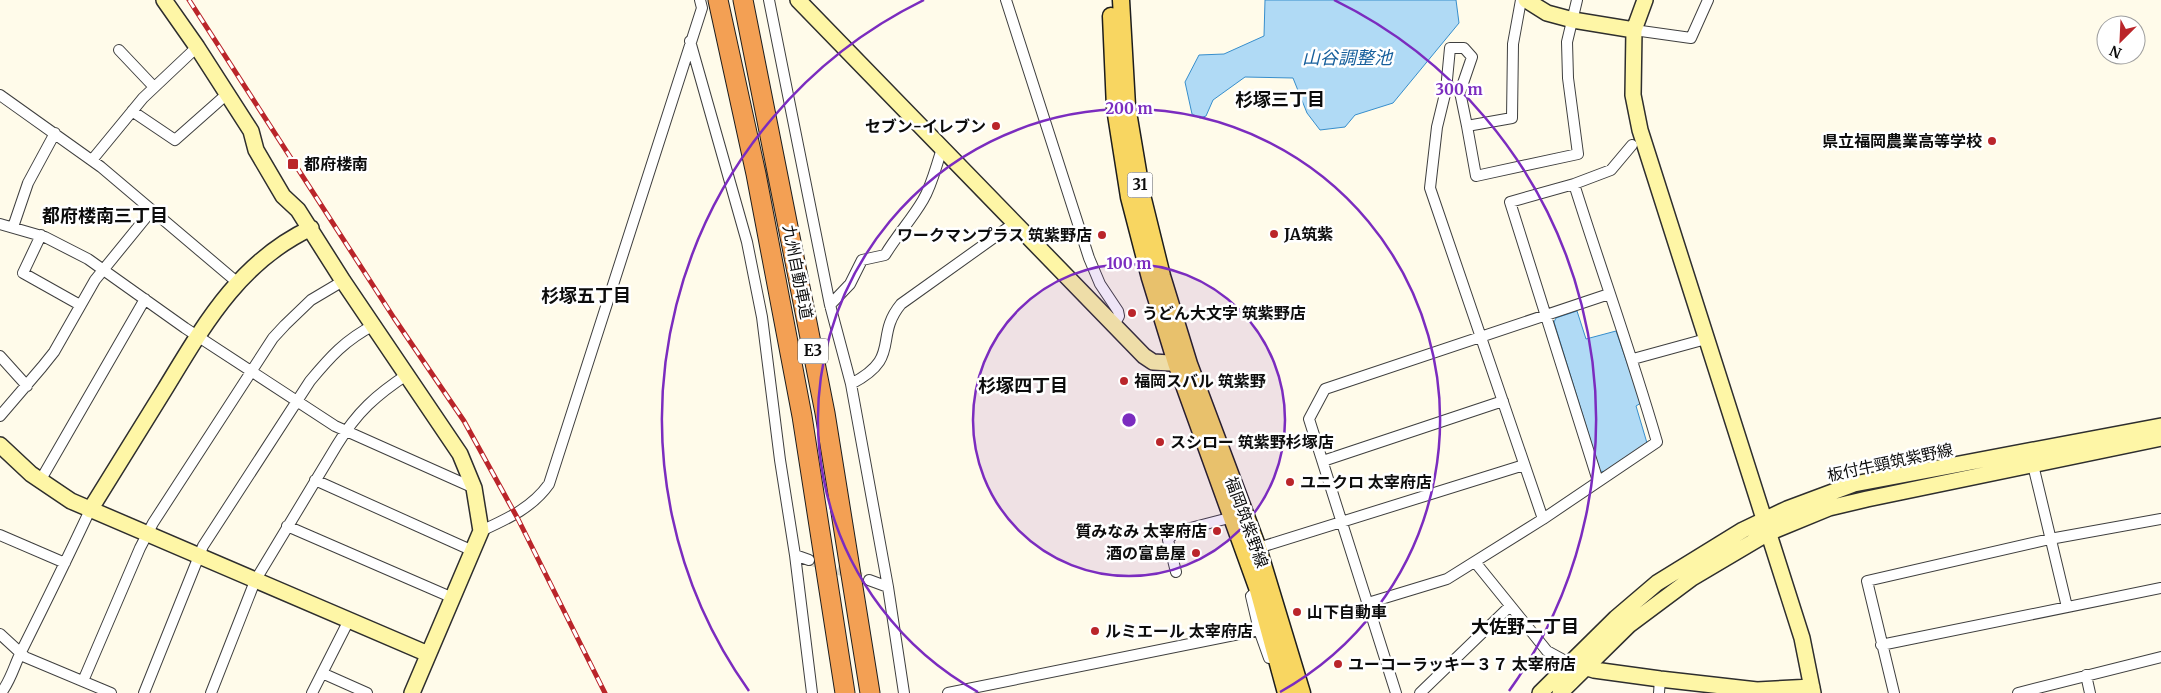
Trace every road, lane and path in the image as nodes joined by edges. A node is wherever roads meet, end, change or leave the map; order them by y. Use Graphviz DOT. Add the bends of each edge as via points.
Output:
graph roads {
  1 [pos="164,0"];
  2 [pos="700,0"];
  3 [pos="769,0"];
  4 [pos="798,0"];
  5 [pos="1006,0"];
  6 [pos="1110,0"];
  7 [pos="1121,0"];
  8 [pos="1521,0"];
  9 [pos="1526,0"];
  10 [pos="1577,0"];
  11 [pos="1645,0"];
  12 [pos="1708,0"];
  13 [pos="744,5"];
  14 [pos="720,8"];
  15 [pos="1573,20"];
  16 [pos="1634,30"];
  17 [pos="690,41"];
  18 [pos="197,47"];
  19 [pos="119,50"];
  20 [pos="154,87"];
  21 [pos="227,94"];
  22 [pos="0,95"];
  23 [pos="132,111"];
  24 [pos="1467,126"];
  25 [pos="55,133"];
  26 [pos="1632,145"];
  27 [pos="942,149"];
  28 [pos="92,160"];
  29 [pos="1574,184"];
  30 [pos="152,210"];
  31 [pos="0,224"];
  32 [pos="1013,224"];
  33 [pos="13,227"];
  34 [pos="311,228"];
  35 [pos="41,235"];
  36 [pos="103,270"];
  37 [pos="343,281"];
  38 [pos="238,282"];
  39 [pos="1609,294"];
  40 [pos="145,299"];
  41 [pos="80,305"];
  42 [pos="830,305"];
  43 [pos="1546,315"];
  44 [pos="374,325"];
  45 [pos="1114,325"];
  46 [pos="198,336"];
  47 [pos="1480,336"];
  48 [pos="1706,339"];
  49 [pos="0,356"];
  50 [pos="1633,359"];
  51 [pos="1182,363"];
  52 [pos="251,371"];
  53 [pos="408,374"];
  54 [pos="851,384"];
  55 [pos="27,386"];
  56 [pos="296,401"];
  57 [pos="1503,401"];
  58 [pos="0,416"];
  59 [pos="2161,426"];
  60 [pos="345,432"];
  61 [pos="2161,438"];
  62 [pos="0,445"];
  63 [pos="1323,461"];
  64 [pos="1524,465"];
  65 [pos="2033,465"];
  66 [pos="316,480"];
  67 [pos="40,481"];
  68 [pos="1598,481"];
  69 [pos="474,488"];
  70 [pos="90,510"];
  71 [pos="1233,516"];
  72 [pos="1543,519"];
  73 [pos="2161,519"];
  74 [pos="1342,521"];
  75 [pos="287,526"];
  76 [pos="1766,526"];
  77 [pos="481,531"];
  78 [pos="148,533"];
  79 [pos="0,535"];
  80 [pos="2050,538"];
  81 [pos="1258,548"];
  82 [pos="473,551"];
  83 [pos="795,555"];
  84 [pos="198,557"];
  85 [pos="809,560"];
  86 [pos="1475,562"];
  87 [pos="65,563"];
  88 [pos="1176,572"];
  89 [pos="869,580"];
  90 [pos="255,581"];
  91 [pos="888,587"];
  92 [pos="2161,588"];
  93 [pos="1258,590"];
  94 [pos="452,598"];
  95 [pos="1368,603"];
  96 [pos="1510,606"];
  97 [pos="2067,607"];
  98 [pos="349,620"];
  99 [pos="1259,630"];
  100 [pos="0,634"];
  101 [pos="1882,645"];
  102 [pos="21,653"];
  103 [pos="428,654"];
  104 [pos="2161,658"];
  105 [pos="1570,663"];
  106 [pos="1584,667"];
  107 [pos="1280,672"];
  108 [pos="322,673"];
  109 [pos="2086,675"];
  110 [pos="83,681"];
  111 [pos="1659,686"];
  112 [pos="1812,690"];
  113 [pos="1,693"];
  114 [pos="111,693"];
  115 [pos="144,693"];
  116 [pos="211,693"];
  117 [pos="312,693"];
  118 [pos="367,693"];
  119 [pos="412,693"];
  120 [pos="812,693"];
  121 [pos="845,693"];
  122 [pos="870,693"];
  123 [pos="904,693"];
  124 [pos="948,693"];
  125 [pos="1286,693"];
  126 [pos="1302,693"];
  127 [pos="1396,693"];
  128 [pos="1420,693"];
  129 [pos="1540,693"];
  130 [pos="1560,693"];
  131 [pos="1894,693"];
  132 [pos="2018,693"];
  133 [pos="2090,693"];
  1 -- 18 [label="street"];
  2 -- 17 [label="street" via="702,8"];
  3 -- 42 [label="street"];
  4 -- 27 [label="street"];
  5 -- 45 [label="street" via="1089,258 1100,284 1118,311"];
  6 -- 51 [label="main road, 福岡筑紫野線 / 31" via="1115,108 1129,197 1150,278"];
  7 -- 51 [label="main road, 福岡筑紫野線 / 31" via="1127,106 1142,195"];
  8 -- 24 [label="street" via="1513,44 1512,118"];
  9 -- 15 [label="street" via="1547,13"];
  10 -- 15 [label="street"];
  11 -- 16 [label="street"];
  12 -- 16 [label="street" via="1691,38"];
  13 -- 122 [label="highway, 九州自動車道 / E3" via="825,413"];
  14 -- 121 [label="highway, 九州自動車道 / E3" via="756,174 802,416"];
  15 -- 16 [label="street"];
  15 -- 24 [label="street" via="1567,42 1568,78 1578,154 1476,176"];
  16 -- 48 [label="street" via="1633,95 1640,130"];
  17 -- 77 [label="street" via="549,484 532,503 510,518"];
  17 -- 83 [label="street" via="747,242 762,317"];
  18 -- 20 [label="street"];
  18 -- 21 [label="street"];
  19 -- 20 [label="street"];
  20 -- 23 [label="street"];
  21 -- 23 [label="street" via="175,140"];
  21 -- 34 [label="street" via="251,132 256,150 283,196"];
  22 -- 25 [label="street"];
  23 -- 28 [label="street"];
  24 -- 47 [label="street" via="1460,92 1472,56 1464,48 1450,48 1430,188"];
  25 -- 28 [label="street"];
  25 -- 33 [label="street" via="28,183"];
  26 -- 29 [label="street" via="1611,170"];
  27 -- 32 [label="street"];
  27 -- 42 [label="street" via="926,195 885,255 862,260 850,284"];
  28 -- 30 [label="street"];
  29 -- 39 [label="street"];
  29 -- 43 [label="street" via="1510,202"];
  30 -- 36 [label="street"];
  30 -- 38 [label="street"];
  31 -- 33 [label="street"];
  32 -- 45 [label="street"];
  32 -- 54 [label="street" via="901,304 889,324 885,354 866,376"];
  33 -- 35 [label="street"];
  34 -- 37 [label="street"];
  34 -- 38 [label="street" via="263,258"];
  35 -- 36 [label="street"];
  35 -- 41 [label="street" via="23,273"];
  36 -- 40 [label="street"];
  36 -- 41 [label="street"];
  37 -- 44 [label="street"];
  37 -- 52 [label="street" via="311,300 284,324"];
  38 -- 46 [label="street" via="220,302"];
  39 -- 43 [label="street"];
  39 -- 50 [label="street"];
  40 -- 46 [label="street"];
  40 -- 67 [label="street"];
  41 -- 55 [label="street" via="54,352"];
  42 -- 54 [label="street"];
  43 -- 47 [label="street"];
  43 -- 68 [label="street"];
  44 -- 53 [label="street"];
  44 -- 56 [label="street" via="353,336 329,358"];
  45 -- 51 [label="street" via="1148,360"];
  46 -- 52 [label="street"];
  46 -- 70 [label="street"];
  47 -- 57 [label="street"];
  47 -- 63 [label="street" via="1325,389 1309,419"];
  48 -- 50 [label="street"];
  48 -- 76 [label="street"];
  49 -- 55 [label="street"];
  50 -- 68 [label="street" via="1657,442"];
  51 -- 71 [label="main road, 福岡筑紫野線 / 31"];
  51 -- 81 [label="main road, 福岡筑紫野線 / 31"];
  52 -- 56 [label="street"];
  52 -- 78 [label="street"];
  53 -- 60 [label="street" via="380,392"];
  53 -- 69 [label="street" via="460,454"];
  54 -- 91 [label="street"];
  55 -- 58 [label="street"];
  56 -- 60 [label="street"];
  56 -- 84 [label="street"];
  57 -- 63 [label="street"];
  57 -- 64 [label="street"];
  59 -- 76 [label="street, 板付牛頸筑紫野線" via="1854,484 1818,496"];
  60 -- 66 [label="street"];
  60 -- 69 [label="street"];
  61 -- 65 [label="street, 板付牛頸筑紫野線"];
  62 -- 67 [label="street"];
  63 -- 74 [label="street"];
  64 -- 72 [label="street"];
  64 -- 74 [label="street"];
  65 -- 76 [label="street, 板付牛頸筑紫野線" via="1829,508"];
  65 -- 80 [label="street"];
  66 -- 75 [label="street"];
  66 -- 82 [label="street"];
  67 -- 70 [label="street"];
  68 -- 72 [label="street"];
  69 -- 77 [label="street"];
  70 -- 78 [label="street"];
  70 -- 87 [label="street"];
  71 -- 88 [label="street" via="1175,532 1168,540"];
  71 -- 93 [label="main road, 福岡筑紫野線 / 31"];
  72 -- 86 [label="street"];
  73 -- 80 [label="street"];
  74 -- 81 [label="street"];
  74 -- 95 [label="street"];
  75 -- 90 [label="street"];
  75 -- 94 [label="street"];
  76 -- 105 [label="street, 板付牛頸筑紫野線" via="1657,583"];
  76 -- 106 [label="street, 板付牛頸筑紫野線" via="1629,624"];
  76 -- 112 [label="street" via="1802,638"];
  77 -- 82 [label="street"];
  78 -- 84 [label="street"];
  78 -- 110 [label="street"];
  79 -- 87 [label="street"];
  80 -- 97 [label="street"];
  80 -- 101 [label="street" via="1867,582"];
  81 -- 126 [label="main road, 福岡筑紫野線 / 31"];
  82 -- 94 [label="street"];
  83 -- 85 [label="street"];
  83 -- 120 [label="street"];
  84 -- 90 [label="street"];
  84 -- 115 [label="street"];
  86 -- 95 [label="street" via="1447,579"];
  86 -- 96 [label="street"];
  87 -- 102 [label="street"];
  89 -- 91 [label="street"];
  90 -- 98 [label="street"];
  90 -- 116 [label="street"];
  91 -- 123 [label="street"];
  92 -- 97 [label="street"];
  93 -- 99 [label="street" via="1251,596"];
  93 -- 107 [label="main road, 福岡筑紫野線 / 31"];
  94 -- 103 [label="street"];
  95 -- 127 [label="street"];
  96 -- 105 [label="street" via="1547,652"];
  96 -- 128 [label="street"];
  97 -- 101 [label="street"];
  98 -- 103 [label="street"];
  98 -- 108 [label="street"];
  99 -- 107 [label="street" via="1270,661"];
  99 -- 124 [label="street"];
  100 -- 102 [label="street"];
  101 -- 131 [label="street"];
  102 -- 110 [label="street"];
  102 -- 113 [label="street"];
  103 -- 119 [label="street"];
  104 -- 109 [label="street"];
  105 -- 106 [label="street"];
  105 -- 129 [label="street, 板付牛頸筑紫野線"];
  106 -- 111 [label="street"];
  106 -- 130 [label="street, 板付牛頸筑紫野線"];
  107 -- 125 [label="main road, 福岡筑紫野線 / 31"];
  108 -- 117 [label="street"];
  108 -- 118 [label="street"];
  109 -- 132 [label="street"];
  109 -- 133 [label="street"];
  110 -- 114 [label="street"];
  111 -- 112 [label="street"];
}
